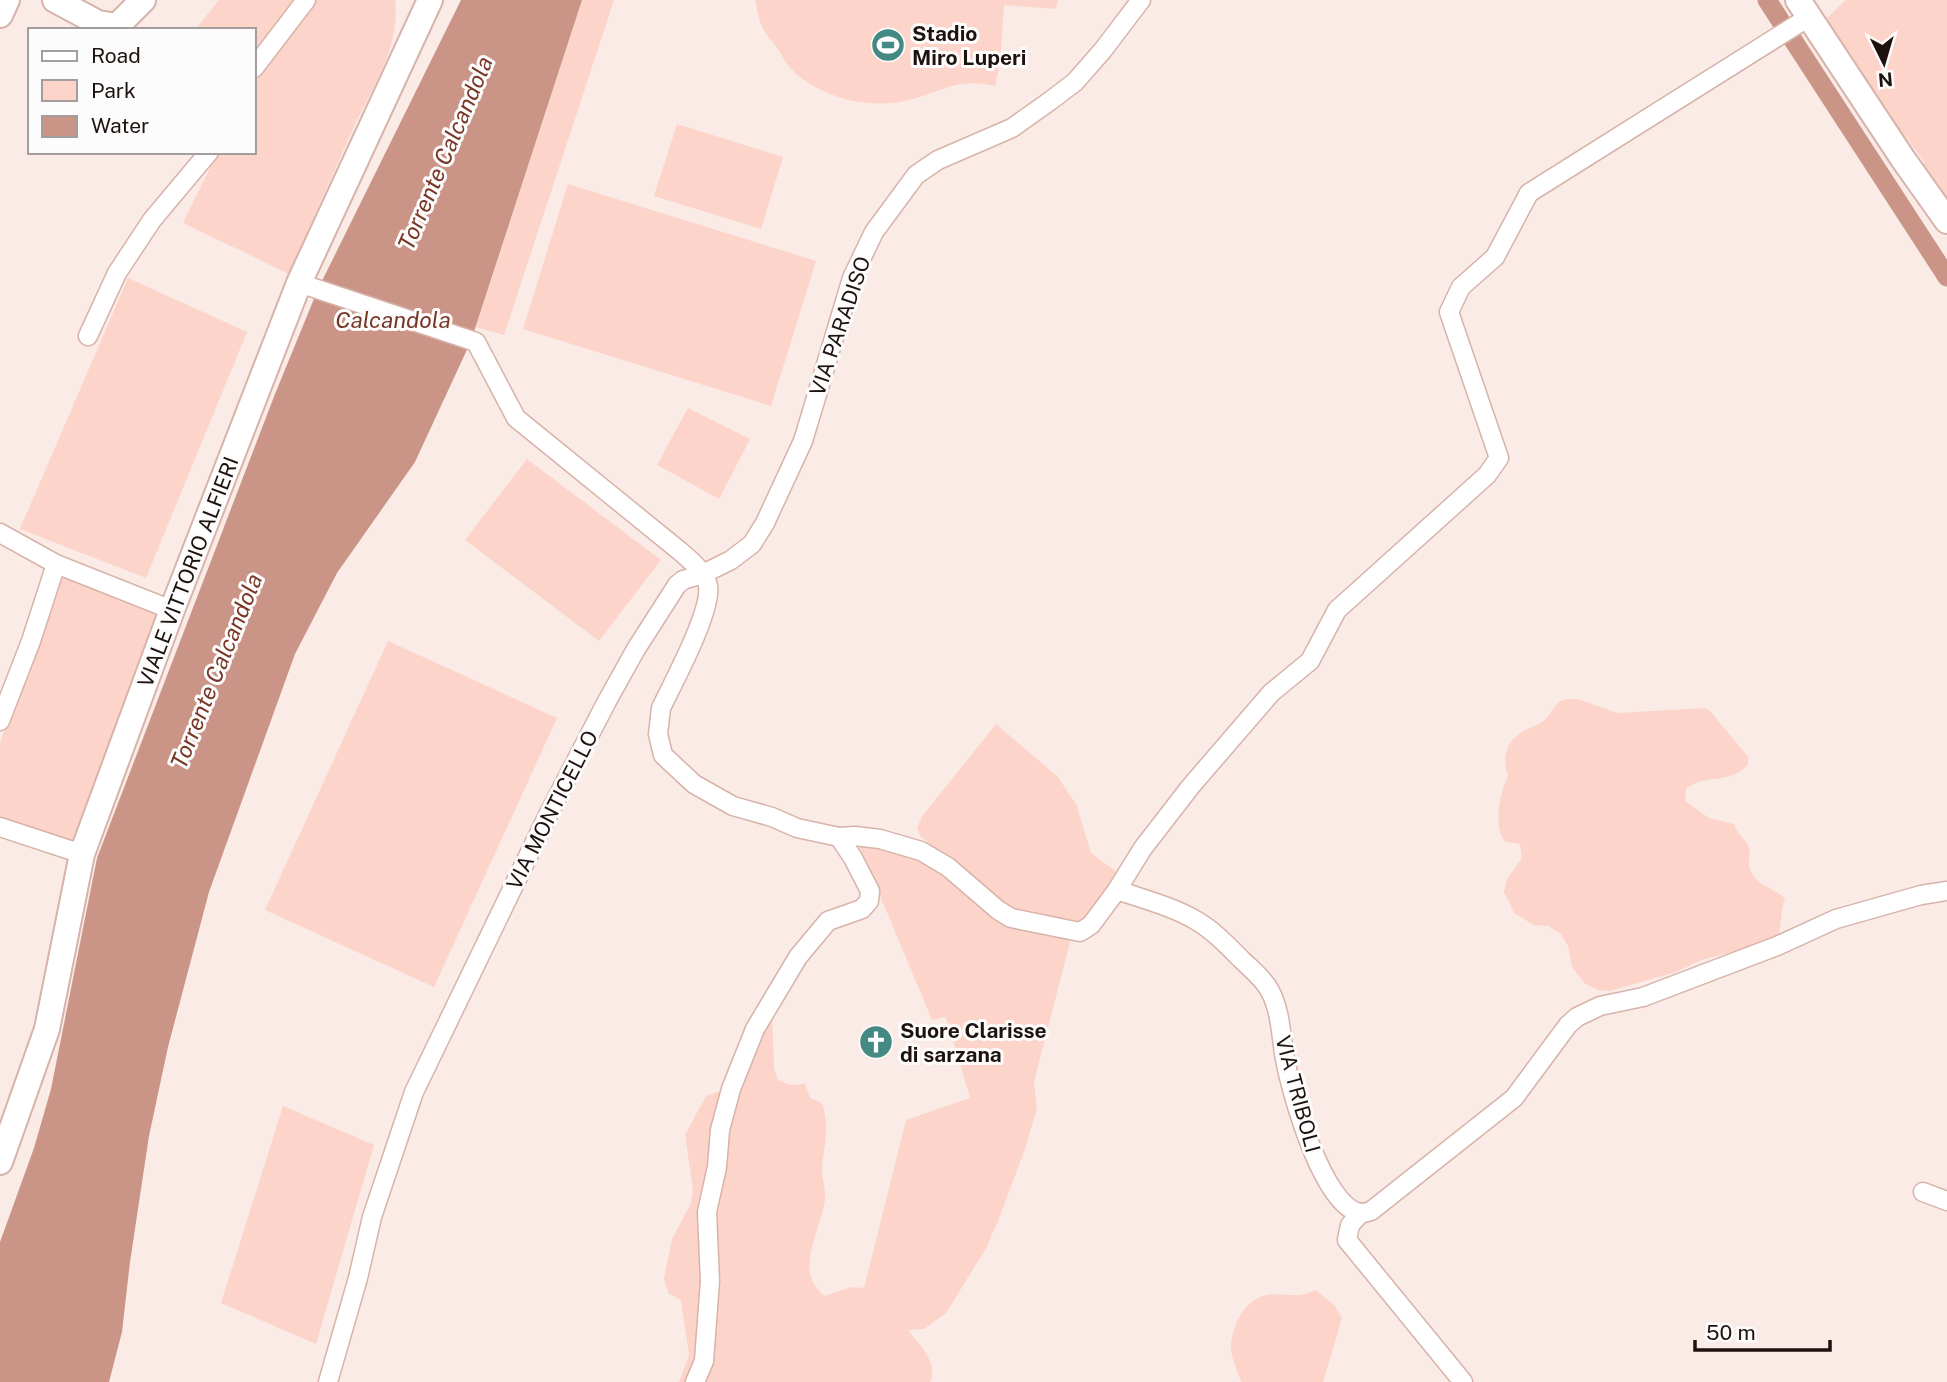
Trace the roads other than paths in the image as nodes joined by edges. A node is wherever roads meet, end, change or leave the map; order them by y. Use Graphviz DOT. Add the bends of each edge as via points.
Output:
graph roads {
  1 [pos="7,0"];
  2 [pos="55,0"];
  3 [pos="143,0"];
  4 [pos="306,0"];
  5 [pos="430,0"];
  6 [pos="1141,0"];
  7 [pos="1806,10"];
  8 [pos="0,15"];
  9 [pos="256,65"];
  10 [pos="207,154"];
  11 [pos="1947,221"];
  12 [pos="299,283"];
  13 [pos="88,335"];
  14 [pos="0,533"];
  15 [pos="56,564"];
  16 [pos="703,574"];
  17 [pos="172,610"];
  18 [pos="0,721"];
  19 [pos="0,827"];
  20 [pos="839,837"];
  21 [pos="82,854"];
  22 [pos="1117,890"];
  23 [pos="1947,891"];
  24 [pos="0,1162"];
  25 [pos="1923,1192"];
  26 [pos="1947,1200"];
  27 [pos="1361,1213"];
  28 [pos="328,1382"];
  29 [pos="695,1382"];
  30 [pos="1463,1382"];
  1 -- 8 [label="street"];
  2 -- 3 [label="street" via="98,23 117,26"];
  4 -- 9 [label="street"];
  5 -- 12 [label="street, VIALE VITTORIO ALFIERI"];
  6 -- 16 [label="street, VIA PARADISO" via="1103,50 1059,95 1012,128 938,160 916,175 874,232 852,278 803,441 765,523 752,544"];
  7 -- 11 [label="street"];
  7 -- 22 [label="street" via="1776,39 1529,193 1495,257 1461,287 1449,312 1499,458 1487,475 1337,610 1310,661 1271,693 1191,786"];
  10 -- 13 [label="street" via="152,220 117,273"];
  12 -- 16 [label="street" via="476,342 516,418"];
  12 -- 17 [label="street, VIALE VITTORIO ALFIERI"];
  14 -- 15 [label="street"];
  15 -- 17 [label="street"];
  15 -- 18 [label="street"];
  16 -- 20 [label="street" via="708,595 702,617 657,724 663,755 694,784 733,806"];
  16 -- 28 [label="street, VIA MONTICELLO" via="677,585 636,649 546,819 414,1092 372,1217"];
  17 -- 21 [label="street, VIALE VITTORIO ALFIERI"];
  19 -- 21 [label="street"];
  20 -- 22 [label="street" via="880,839 921,851 948,867 998,910 1055,928 1080,932 1091,925"];
  20 -- 29 [label="street" via="870,891 869,901 862,909 828,921 798,957 755,1029 731,1089 707,1212 710,1281 704,1361"];
  21 -- 24 [label="street, VIALE VITTORIO ALFIERI" via="47,1030"];
  22 -- 27 [label="street, VIA TRIBOLI" via="1196,920 1270,991 1309,1145 1332,1187"];
  23 -- 27 [label="street" via="1836,919 1685,982 1577,1017 1514,1098 1371,1211"];
  25 -- 26 [label="street"];
  27 -- 30 [label="street" via="1350,1225 1346,1240"];
}
